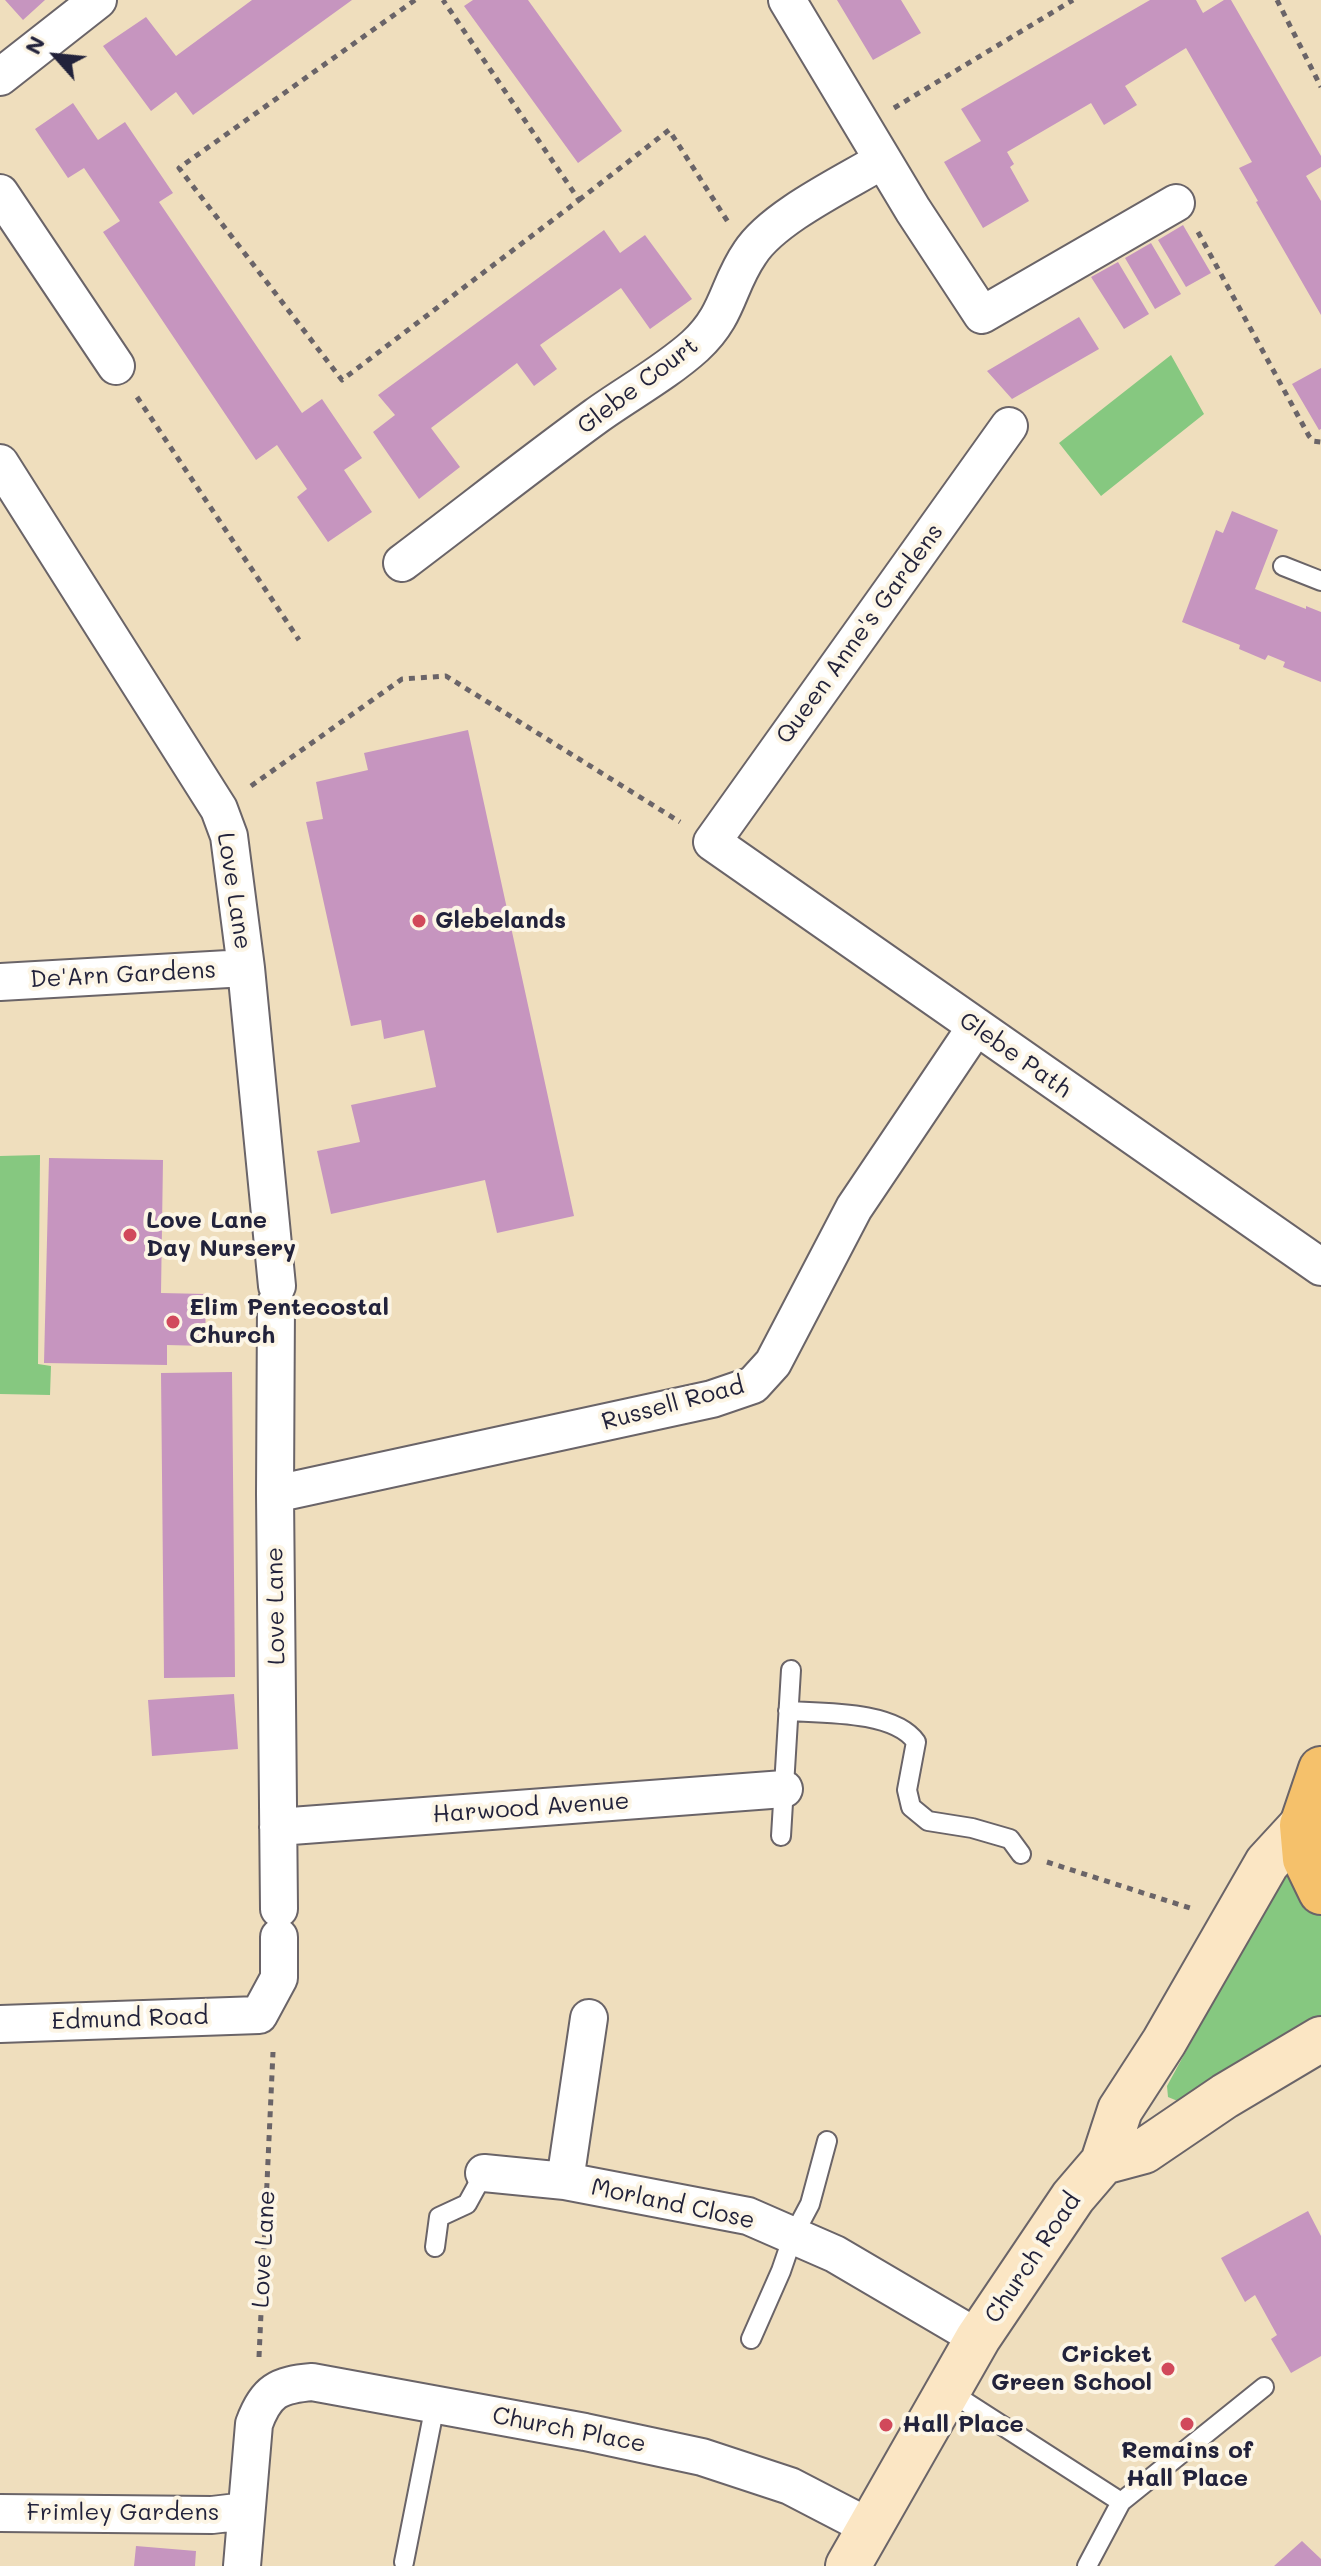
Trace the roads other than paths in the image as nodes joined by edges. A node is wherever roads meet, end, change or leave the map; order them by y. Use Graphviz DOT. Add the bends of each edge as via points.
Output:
graph roads {
  1 [pos="98,0"];
  2 [pos="787,0"];
  3 [pos="0,77"];
  4 [pos="883,160"];
  5 [pos="0,193"];
  6 [pos="1176,203"];
  7 [pos="116,366"];
  8 [pos="1009,426"];
  9 [pos="0,463"];
  10 [pos="402,563"];
  11 [pos="1283,566"];
  12 [pos="1321,581"];
  13 [pos="712,842"];
  14 [pos="246,968"];
  15 [pos="0,982"];
  16 [pos="975,1028"];
  17 [pos="1321,1267"];
  18 [pos="275,1494"];
  19 [pos="791,1670"];
  20 [pos="788,1711"];
  21 [pos="1321,1769"];
  22 [pos="784,1789"];
  23 [pos="1302,1825"];
  24 [pos="278,1827"];
  25 [pos="781,1836"];
  26 [pos="1021,1854"];
  27 [pos="1321,1892"];
  28 [pos="259,2015"];
  29 [pos="589,2018"];
  30 [pos="0,2024"];
  31 [pos="1321,2039"];
  32 [pos="827,2141"];
  33 [pos="1103,2162"];
  34 [pos="484,2173"];
  35 [pos="565,2181"];
  36 [pos="793,2236"];
  37 [pos="435,2247"];
  38 [pos="978,2338"];
  39 [pos="751,2339"];
  40 [pos="1264,2387"];
  41 [pos="947,2390"];
  42 [pos="435,2405"];
  43 [pos="1121,2502"];
  44 [pos="246,2511"];
  45 [pos="0,2513"];
  46 [pos="869,2527"];
  47 [pos="404,2562"];
  48 [pos="242,2566"];
  49 [pos="848,2566"];
  50 [pos="1087,2566"];
  1 -- 3 [label="street"];
  2 -- 4 [label="street"];
  4 -- 6 [label="street" via="982,315"];
  4 -- 10 [label="street, Glebe Court" via="764,234 748,255 722,313 693,348"];
  5 -- 7 [label="street"];
  8 -- 13 [label="street, Queen Anne's Gardens"];
  9 -- 14 [label="street, Love Lane" via="219,809 229,836"];
  11 -- 12 [label="lane"];
  13 -- 16 [label="street, Glebe Path"];
  14 -- 15 [label="street, De'Arn Gardens"];
  14 -- 18 [label="street, Love Lane" via="276,1294"];
  16 -- 17 [label="street, Glebe Path"];
  16 -- 18 [label="street, Russell Road" via="854,1208 773,1363 753,1385 712,1399"];
  18 -- 24 [label="street, Love Lane"];
  19 -- 20 [label="lane"];
  20 -- 22 [label="lane"];
  20 -- 26 [label="lane" via="837,1713 892,1723 910,1733 916,1742 907,1790 911,1807 928,1821 1010,1839"];
  21 -- 23 [label="main road"];
  22 -- 24 [label="street, Harwood Avenue"];
  22 -- 25 [label="lane"];
  23 -- 27 [label="main road" via="1305,1859"];
  23 -- 33 [label="street, Church Road" via="1267,1863 1120,2110"];
  24 -- 28 [label="street, Love Lane" via="279,1978"];
  28 -- 30 [label="street, Edmund Road"];
  29 -- 35 [label="street"];
  31 -- 33 [label="street" via="1144,2151"];
  32 -- 36 [label="lane" via="810,2204"];
  33 -- 38 [label="street, Church Road" via="1073,2197"];
  34 -- 35 [label="street, Morland Close"];
  34 -- 37 [label="lane" via="467,2204 439,2217"];
  35 -- 36 [label="street, Morland Close" via="748,2216"];
  36 -- 38 [label="street, Morland Close" via="835,2254"];
  36 -- 39 [label="lane"];
  38 -- 41 [label="street, Church Road"];
  40 -- 43 [label="lane"];
  41 -- 43 [label="lane"];
  41 -- 46 [label="street, Church Road"];
  42 -- 44 [label="street, Church Place" via="312,2382 274,2391 254,2424"];
  42 -- 46 [label="street, Church Place" via="702,2457 790,2486"];
  42 -- 47 [label="lane"];
  43 -- 50 [label="lane"];
  44 -- 45 [label="street, Frimley Gardens"];
  44 -- 48 [label="street"];
  46 -- 49 [label="street, Church Road"];
}
